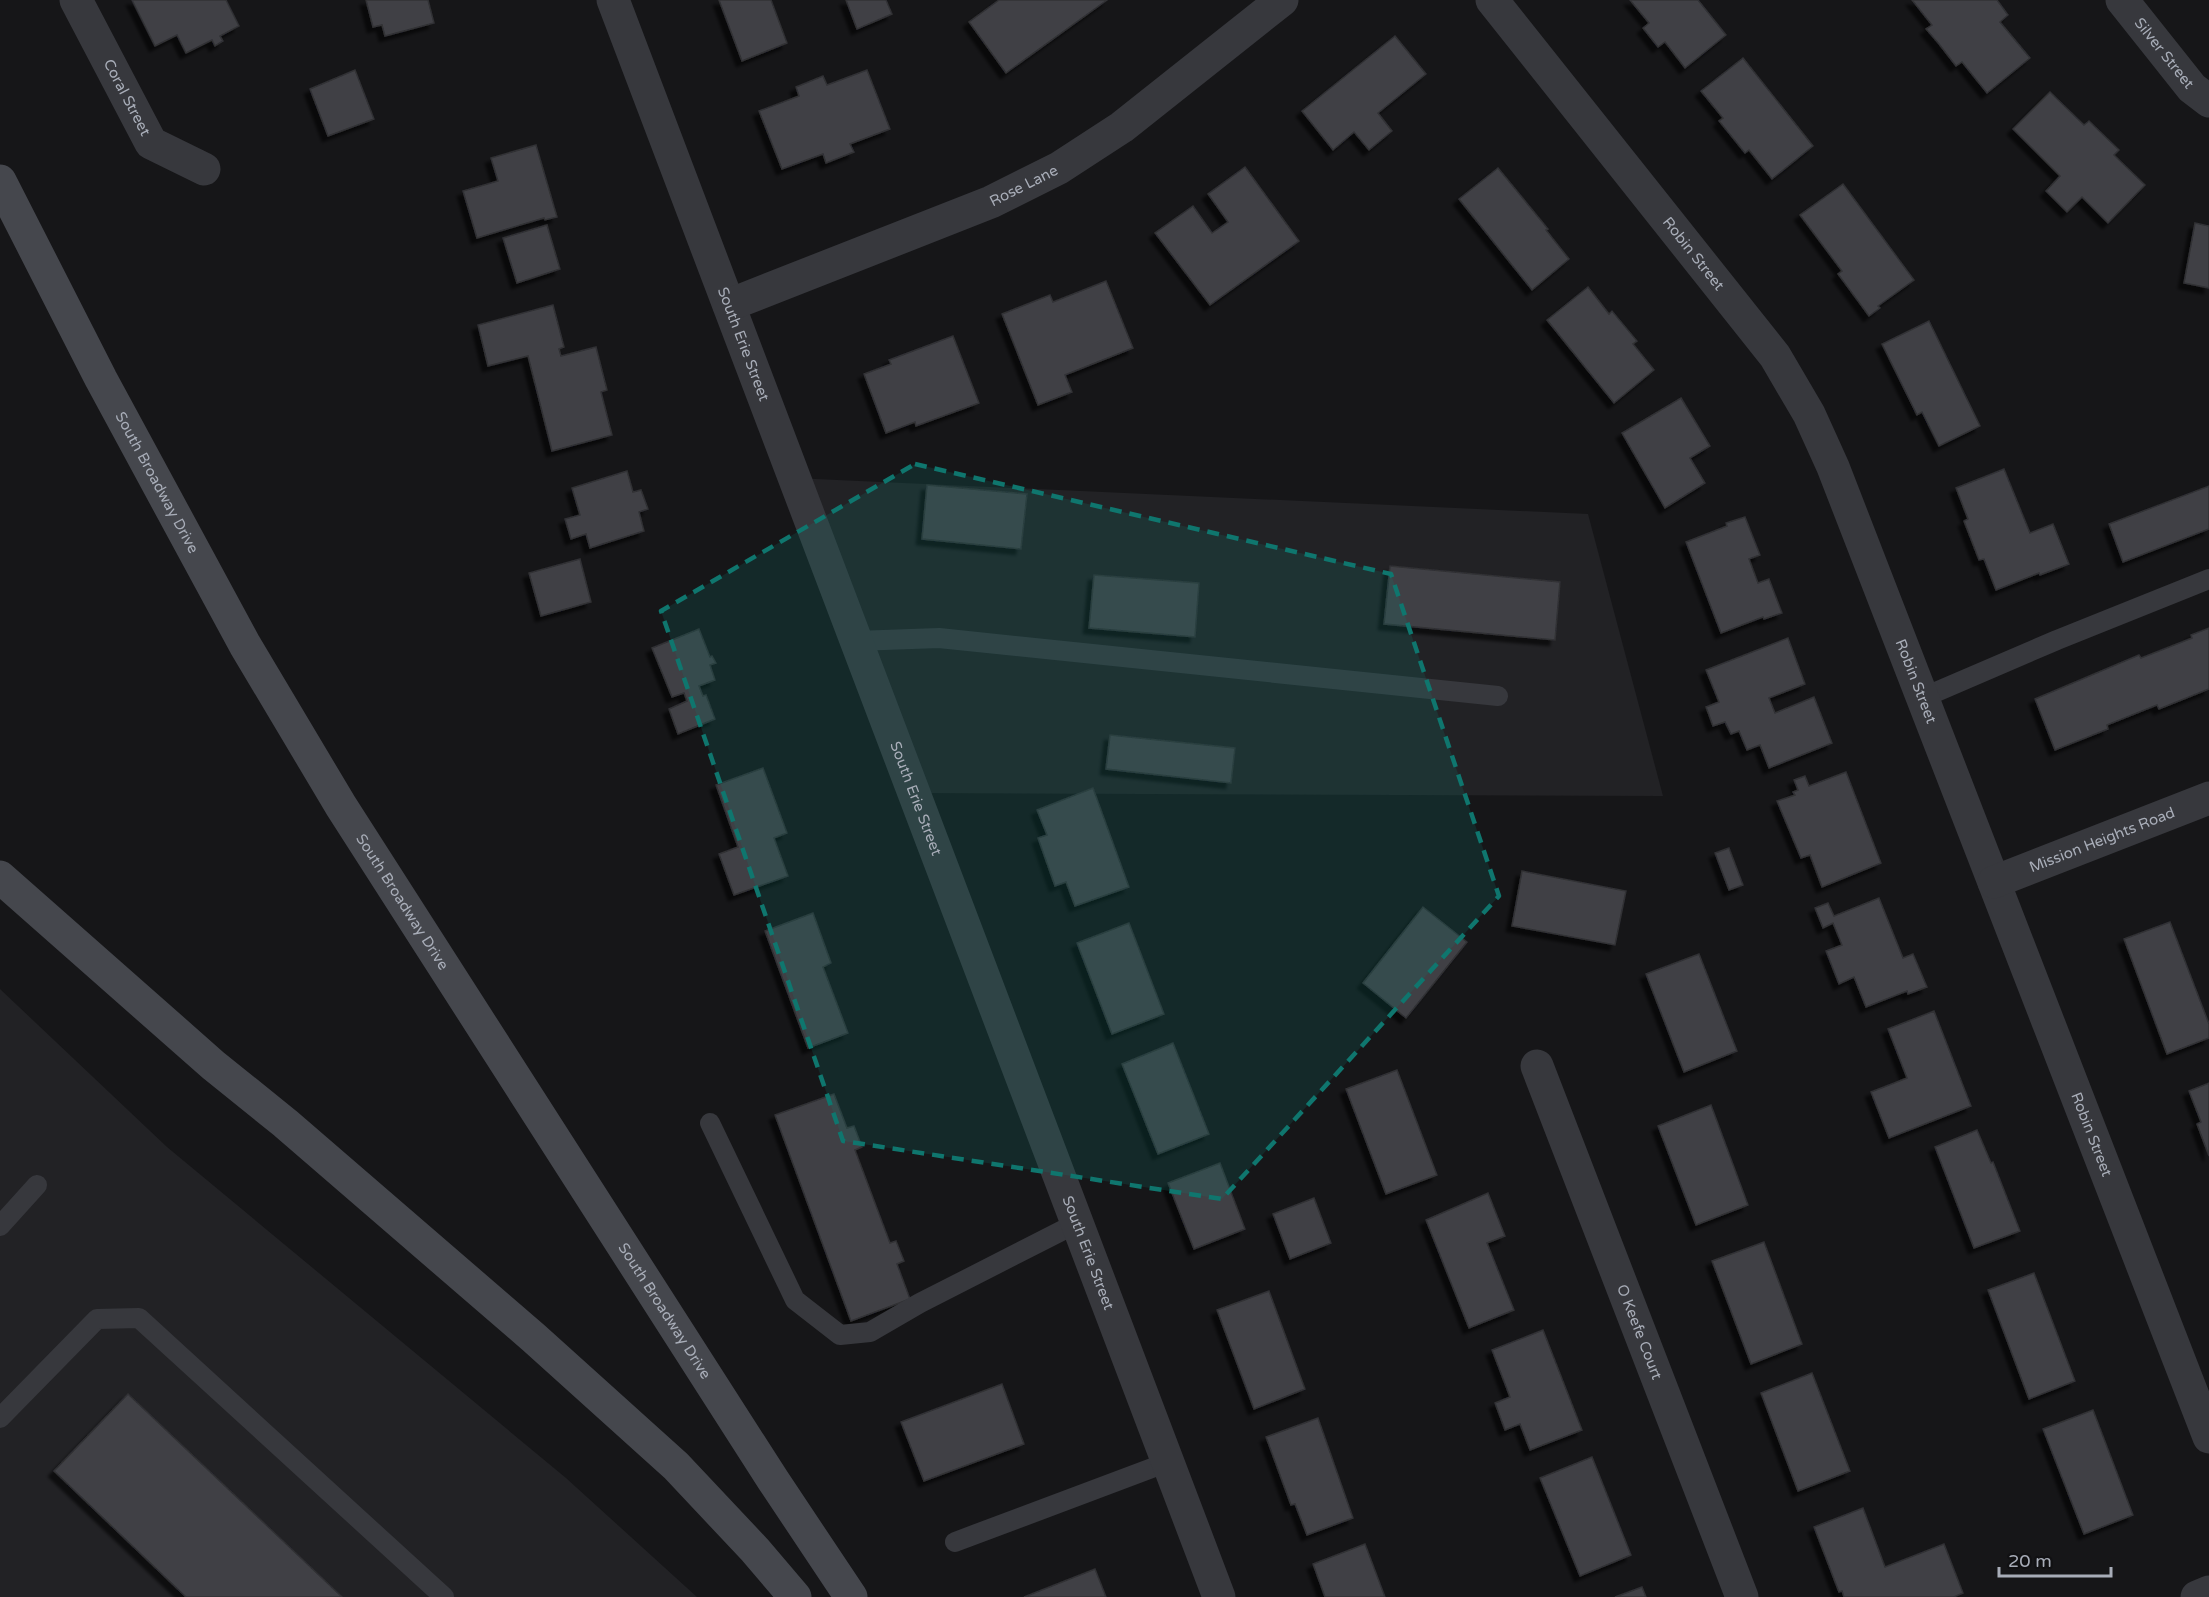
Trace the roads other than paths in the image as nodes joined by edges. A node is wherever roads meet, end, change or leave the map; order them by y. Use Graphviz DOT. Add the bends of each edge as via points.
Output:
graph roads {
  1 [pos="76,0"];
  2 [pos="613,0"];
  3 [pos="1282,0"];
  4 [pos="1492,0"];
  5 [pos="2122,0"];
  6 [pos="2209,101"];
  7 [pos="204,169"];
  8 [pos="0,181"];
  9 [pos="729,305"];
  10 [pos="2209,579"];
  11 [pos="856,641"];
  12 [pos="1498,696"];
  13 [pos="1922,698"];
  14 [pos="2209,798"];
  15 [pos="0,877"];
  16 [pos="1994,882"];
  17 [pos="1537,1065"];
  18 [pos="710,1123"];
  19 [pos="37,1185"];
  20 [pos="1077,1223"];
  21 [pos="0,1226"];
  22 [pos="0,1418"];
  23 [pos="2209,1437"];
  24 [pos="1168,1462"];
  25 [pos="955,1542"];
  26 [pos="2209,1592"];
  27 [pos="444,1597"];
  28 [pos="795,1597"];
  29 [pos="851,1597"];
  30 [pos="1219,1597"];
  31 [pos="1742,1597"];
  32 [pos="2197,1597"];
  1 -- 7 [label="street, Coral Street" via="151,143"];
  2 -- 9 [label="street, South Erie Street"];
  3 -- 9 [label="street, Rose Lane" via="1122,127 1059,168 992,202"];
  4 -- 13 [label="street, Robin Street" via="1775,356 1809,414 1833,468"];
  5 -- 6 [label="street, Silver Street" via="2192,88"];
  8 -- 29 [label="main road, South Broadway Drive" via="101,379 240,635 341,806"];
  9 -- 11 [label="street, South Erie Street"];
  10 -- 13 [label="lane"];
  11 -- 12 [label="lane" via="939,638"];
  11 -- 20 [label="street, South Erie Street"];
  13 -- 16 [label="street, Robin Street"];
  14 -- 16 [label="street, Mission Heights Road"];
  15 -- 28 [label="main road" via="213,1065 534,1338 676,1466"];
  16 -- 23 [label="street, Robin Street"];
  17 -- 31 [label="street, O Keefe Court"];
  18 -- 20 [label="lane" via="795,1299 840,1335 870,1332"];
  19 -- 21 [label="lane"];
  20 -- 24 [label="street, South Erie Street"];
  22 -- 27 [label="lane" via="97,1319 139,1318"];
  24 -- 25 [label="lane"];
  24 -- 30 [label="street, South Erie Street"];
  26 -- 32 [label="street"];
}
